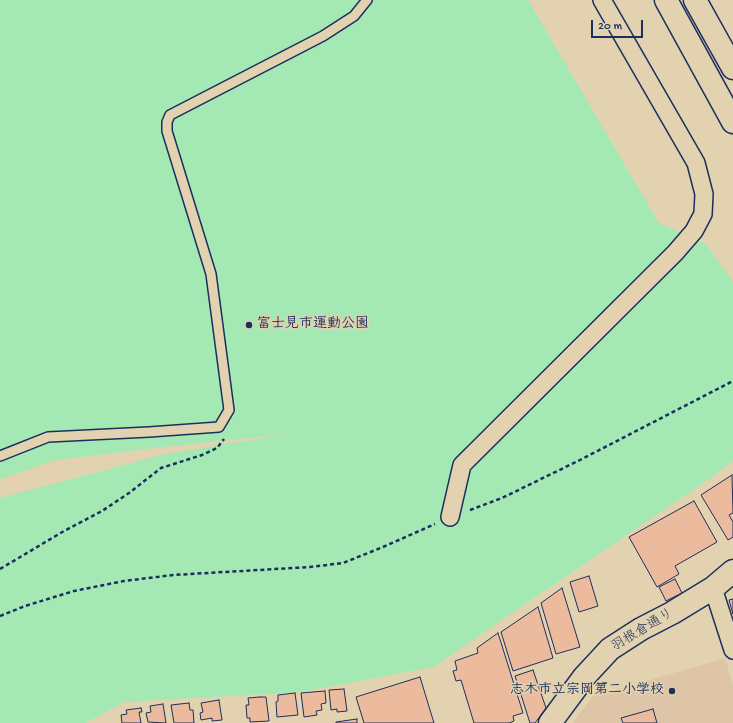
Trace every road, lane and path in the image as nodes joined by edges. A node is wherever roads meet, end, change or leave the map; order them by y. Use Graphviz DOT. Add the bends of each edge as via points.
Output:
graph roads {
  1 [pos="367,0"];
  2 [pos="602,0"];
  3 [pos="666,0"];
  4 [pos="695,0"];
  5 [pos="733,68"];
  6 [pos="733,122"];
  7 [pos="733,381"];
  8 [pos="229,410"];
  9 [pos="0,456"];
  10 [pos="450,517"];
  11 [pos="0,569"];
  12 [pos="733,571"];
  13 [pos="712,588"];
  14 [pos="0,616"];
  15 [pos="733,650"];
  16 [pos="550,723"];
  1 -- 8 [label="lane" via="354,16 323,36 170,115 167,122 167,130 211,274"];
  2 -- 10 [label="street" via="696,162 704,194 703,214 694,231 676,253 462,466"];
  3 -- 6 [label="main road"];
  4 -- 5 [label="main road"];
  7 -- 10 [label="path" via="502,498"];
  8 -- 9 [label="lane" via="219,427 48,437"];
  8 -- 11 [label="path" via="227,435 217,448 161,468 102,511"];
  10 -- 14 [label="path" via="343,563 124,581 74,592"];
  12 -- 13 [label="main road, 羽根倉通り"];
  13 -- 15 [label="street"];
  13 -- 16 [label="main road, 羽根倉通り" via="672,613 641,628 610,649 584,677"];
}
